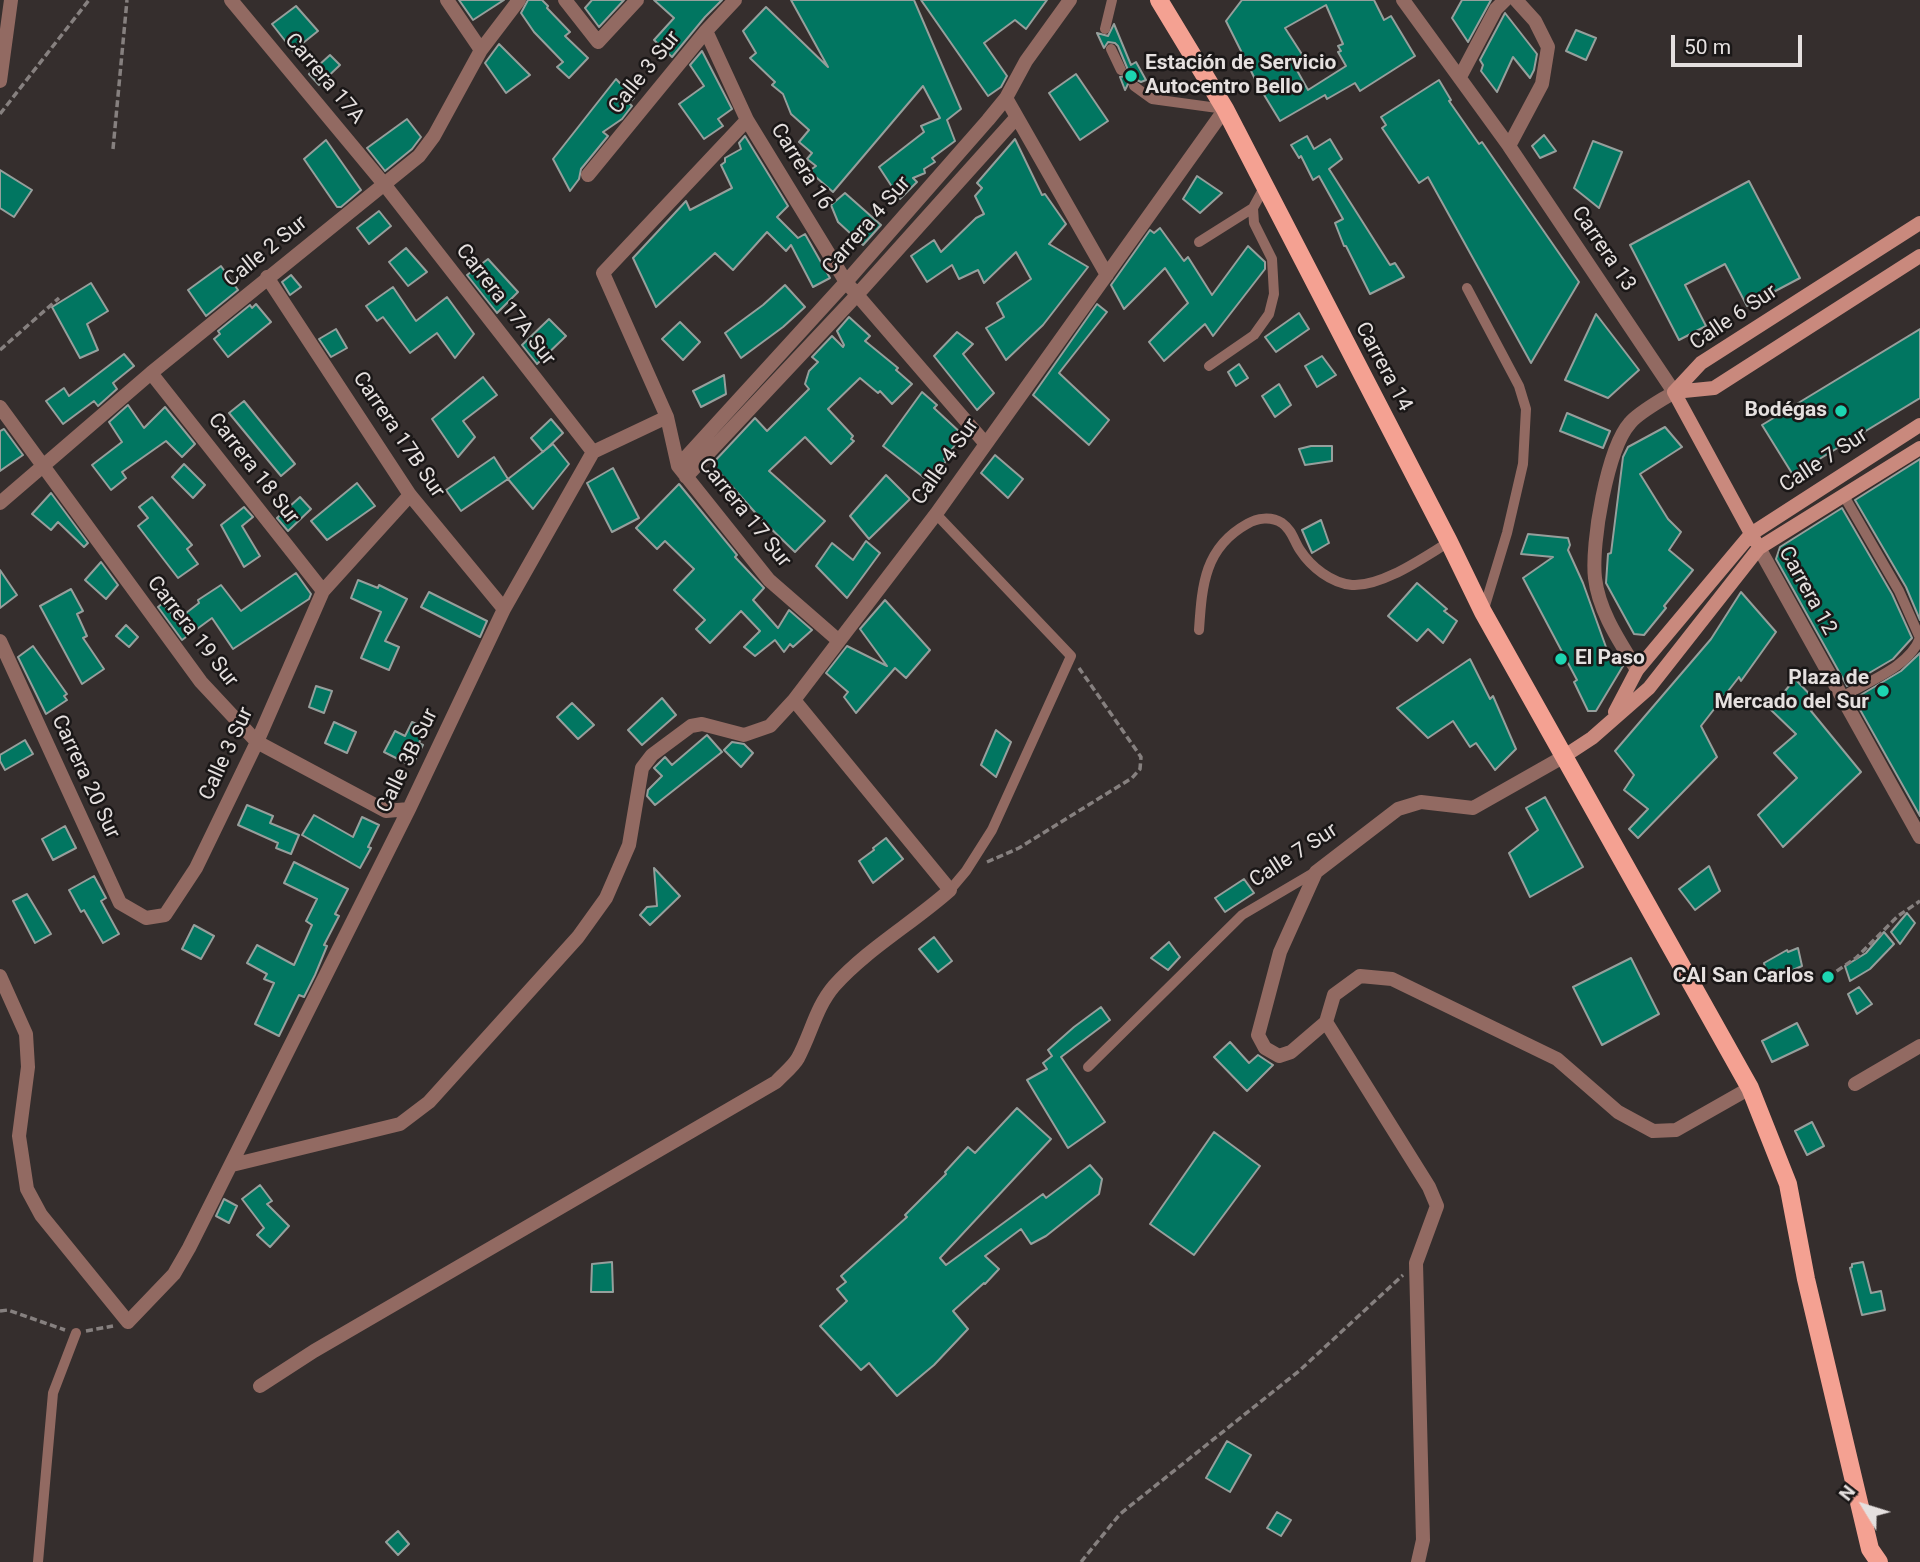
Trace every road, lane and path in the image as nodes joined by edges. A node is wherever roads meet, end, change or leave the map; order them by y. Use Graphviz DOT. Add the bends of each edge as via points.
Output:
graph roads {
  1 [pos="10,0"];
  2 [pos="89,0"];
  3 [pos="127,0"];
  4 [pos="231,0"];
  5 [pos="447,0"];
  6 [pos="519,0"];
  7 [pos="565,0"];
  8 [pos="637,0"];
  9 [pos="736,0"];
  10 [pos="1070,0"];
  11 [pos="1112,0"];
  12 [pos="1159,0"];
  13 [pos="1403,0"];
  14 [pos="1505,0"];
  15 [pos="1516,0"];
  16 [pos="1105,29"];
  17 [pos="706,31"];
  18 [pos="1111,49"];
  19 [pos="481,50"];
  20 [pos="1121,70"];
  21 [pos="1460,77"];
  22 [pos="0,81"];
  23 [pos="1134,86"];
  24 [pos="1006,98"];
  25 [pos="1225,109"];
  26 [pos="0,114"];
  27 [pos="1016,118"];
  28 [pos="747,120"];
  29 [pos="1509,146"];
  30 [pos="113,149"];
  31 [pos="588,175"];
  32 [pos="384,184"];
  33 [pos="1265,186"];
  34 [pos="1253,208"];
  35 [pos="1920,223"];
  36 [pos="1199,242"];
  37 [pos="1920,256"];
  38 [pos="1107,275"];
  39 [pos="267,277"];
  40 [pos="846,282"];
  41 [pos="1467,288"];
  42 [pos="856,296"];
  43 [pos="59,298"];
  44 [pos="0,350"];
  45 [pos="1209,366"];
  46 [pos="151,373"];
  47 [pos="1674,391"];
  48 [pos="0,407"];
  49 [pos="667,416"];
  50 [pos="1920,425"];
  51 [pos="985,443"];
  52 [pos="1920,448"];
  53 [pos="593,452"];
  54 [pos="44,464"];
  55 [pos="682,471"];
  56 [pos="410,495"];
  57 [pos="1844,496"];
  58 [pos="0,503"];
  59 [pos="936,514"];
  60 [pos="1751,534"];
  61 [pos="1449,542"];
  62 [pos="1759,548"];
  63 [pos="323,591"];
  64 [pos="504,609"];
  65 [pos="1483,612"];
  66 [pos="1199,631"];
  67 [pos="0,641"];
  68 [pos="839,641"];
  69 [pos="1071,656"];
  70 [pos="1637,670"];
  71 [pos="1842,696"];
  72 [pos="794,700"];
  73 [pos="1611,720"];
  74 [pos="257,741"];
  75 [pos="1563,757"];
  76 [pos="409,809"];
  77 [pos="1920,837"];
  78 [pos="966,871"];
  79 [pos="1316,872"];
  80 [pos="950,890"];
  81 [pos="1920,901"];
  82 [pos="146,918"];
  83 [pos="0,976"];
  84 [pos="1828,976"];
  85 [pos="1326,1022"];
  86 [pos="1920,1046"];
  87 [pos="1088,1067"];
  88 [pos="1855,1084"];
  89 [pos="1750,1088"];
  90 [pos="232,1165"];
  91 [pos="1416,1263"];
  92 [pos="0,1311"];
  93 [pos="128,1322"];
  94 [pos="76,1333"];
  95 [pos="260,1386"];
  96 [pos="38,1562"];
  97 [pos="1081,1562"];
  98 [pos="1418,1562"];
  99 [pos="1879,1562"];
  1 -- 22 [label="street"];
  2 -- 26 [label="path"];
  3 -- 30 [label="path"];
  4 -- 32 [label="street, Carrera 17A"];
  5 -- 19 [label="street"];
  6 -- 19 [label="street, Calle 2 Sur"];
  7 -- 8 [label="street" via="598,42"];
  9 -- 17 [label="street, Calle 3 Sur"];
  10 -- 24 [label="street, Carrera 4 Sur"];
  11 -- 16 [label="lane"];
  12 -- 25 [label="main road, Carrera 14"];
  13 -- 21 [label="street, Carrera 13"];
  14 -- 21 [label="street"];
  15 -- 29 [label="street" via="1535,21 1548,47 1542,84"];
  17 -- 28 [label="street, Carrera 16"];
  17 -- 31 [label="street, Calle 3 Sur"];
  18 -- 20 [label="lane"];
  19 -- 32 [label="street, Calle 2 Sur" via="434,136 419,156"];
  21 -- 29 [label="street, Carrera 13"];
  23 -- 25 [label="lane" via="1152,99"];
  24 -- 27 [label="street"];
  24 -- 40 [label="street, Carrera 4 Sur"];
  25 -- 33 [label="main road, Carrera 14"];
  25 -- 38 [label="street, Calle 4 Sur"];
  27 -- 38 [label="street"];
  27 -- 42 [label="street"];
  28 -- 40 [label="street, Carrera 16"];
  28 -- 49 [label="street, Carrera 17 Sur" via="603,273"];
  29 -- 47 [label="street, Carrera 13"];
  32 -- 39 [label="street, Calle 2 Sur"];
  32 -- 53 [label="street, Carrera 17A Sur"];
  33 -- 34 [label="lane"];
  33 -- 61 [label="main road, Carrera 14"];
  34 -- 36 [label="lane"];
  34 -- 45 [label="lane" via="1254,223 1272,259 1274,294 1269,314 1254,335"];
  35 -- 47 [label="main road, Calle 6 Sur" via="1701,363"];
  37 -- 47 [label="main road" via="1714,388"];
  38 -- 51 [label="street, Calle 4 Sur"];
  39 -- 46 [label="street, Calle 2 Sur"];
  39 -- 56 [label="street, Carrera 17B Sur"];
  40 -- 42 [label="street, Carrera 16"];
  40 -- 55 [label="street, Carrera 4 Sur"];
  41 -- 65 [label="lane" via="1519,386 1526,409 1523,464"];
  42 -- 51 [label="street, Carrera 16"];
  42 -- 55 [label="street"];
  43 -- 44 [label="path"];
  46 -- 54 [label="street, Calle 2 Sur"];
  46 -- 63 [label="street, Carrera 18 Sur"];
  47 -- 60 [label="main road, Carrera 13"];
  47 -- 70 [label="street" via="1630,422 1604,486 1595,578 1606,618"];
  48 -- 54 [label="street, Carrera 19 Sur"];
  49 -- 53 [label="street"];
  49 -- 55 [label="street, Carrera 17 Sur"];
  50 -- 60 [label="main road, Calle 7 Sur"];
  51 -- 59 [label="street, Calle 4 Sur"];
  52 -- 57 [label="main road, Calle 7 Sur"];
  53 -- 64 [label="street, Calle 3B Sur"];
  54 -- 58 [label="street, Calle 2 Sur"];
  54 -- 74 [label="street, Carrera 19 Sur" via="201,682"];
  55 -- 68 [label="street, Carrera 17 Sur" via="769,580"];
  56 -- 63 [label="street, Calle 3 Sur"];
  56 -- 64 [label="street, Carrera 17B Sur"];
  57 -- 62 [label="main road, Calle 7 Sur"];
  57 -- 71 [label="lane" via="1899,591 1920,638 1915,651 1899,663"];
  59 -- 68 [label="street, Calle 4 Sur"];
  59 -- 69 [label="lane"];
  60 -- 62 [label="main road, Carrera 13"];
  60 -- 70 [label="main road, Calle 7 Sur"];
  61 -- 65 [label="main road, Carrera 14"];
  61 -- 66 [label="lane" via="1378,581 1353,585 1332,580 1315,568 1282,523 1269,518 1254,520 1235,530 1208,562"];
  62 -- 71 [label="street, Carrera 12"];
  62 -- 73 [label="main road" via="1649,688"];
  63 -- 74 [label="street, Calle 3 Sur"];
  64 -- 76 [label="street, Calle 3B Sur"];
  65 -- 75 [label="main road, Carrera 14"];
  67 -- 82 [label="street, Carrera 20 Sur" via="120,903"];
  68 -- 72 [label="street, Calle 4 Sur"];
  69 -- 78 [label="lane" via="992,830"];
  69 -- 78 [label="path" via="1142,757 1140,769 1019,848"];
  70 -- 73 [label="main road, Calle 7 Sur"];
  71 -- 77 [label="street, Carrera 12"];
  72 -- 80 [label="street"];
  72 -- 90 [label="street, Calle 4 Sur" via="770,726 744,735 702,724 691,726 652,755 642,768 629,845 606,898 578,937 429,1102 400,1124"];
  73 -- 75 [label="main road"];
  74 -- 76 [label="street, Carrera 19 Sur" via="386,811"];
  74 -- 82 [label="street, Calle 3 Sur" via="196,868 165,915"];
  75 -- 79 [label="street, Calle 7 Sur" via="1473,808 1421,802 1398,809"];
  75 -- 89 [label="main road, Carrera 14"];
  76 -- 90 [label="street, Calle 3B Sur"];
  78 -- 80 [label="lane"];
  79 -- 85 [label="street" via="1280,952 1258,1035 1265,1048 1279,1056 1291,1052"];
  79 -- 87 [label="lane, Calle 7 Sur" via="1242,915"];
  80 -- 95 [label="street" via="855,965 833,988 818,1010 797,1060 776,1082"];
  81 -- 84 [label="path" via="1856,958"];
  83 -- 93 [label="street" via="26,1034 28,1067 19,1136 27,1189 41,1215"];
  85 -- 89 [label="street" via="1334,995 1360,976 1392,979 1557,1059 1618,1112 1653,1130 1676,1130"];
  85 -- 91 [label="street" via="1437,1206"];
  86 -- 88 [label="street"];
  89 -- 99 [label="main road, Carrera 14" via="1788,1184 1838,1422 1870,1549"];
  90 -- 93 [label="street, Calle 3B Sur" via="174,1274"];
  91 -- 97 [label="path" via="1299,1371 1120,1514"];
  91 -- 98 [label="street" via="1423,1540"];
  92 -- 94 [label="path"];
  93 -- 94 [label="path"];
  94 -- 96 [label="lane" via="52,1393"];
}
